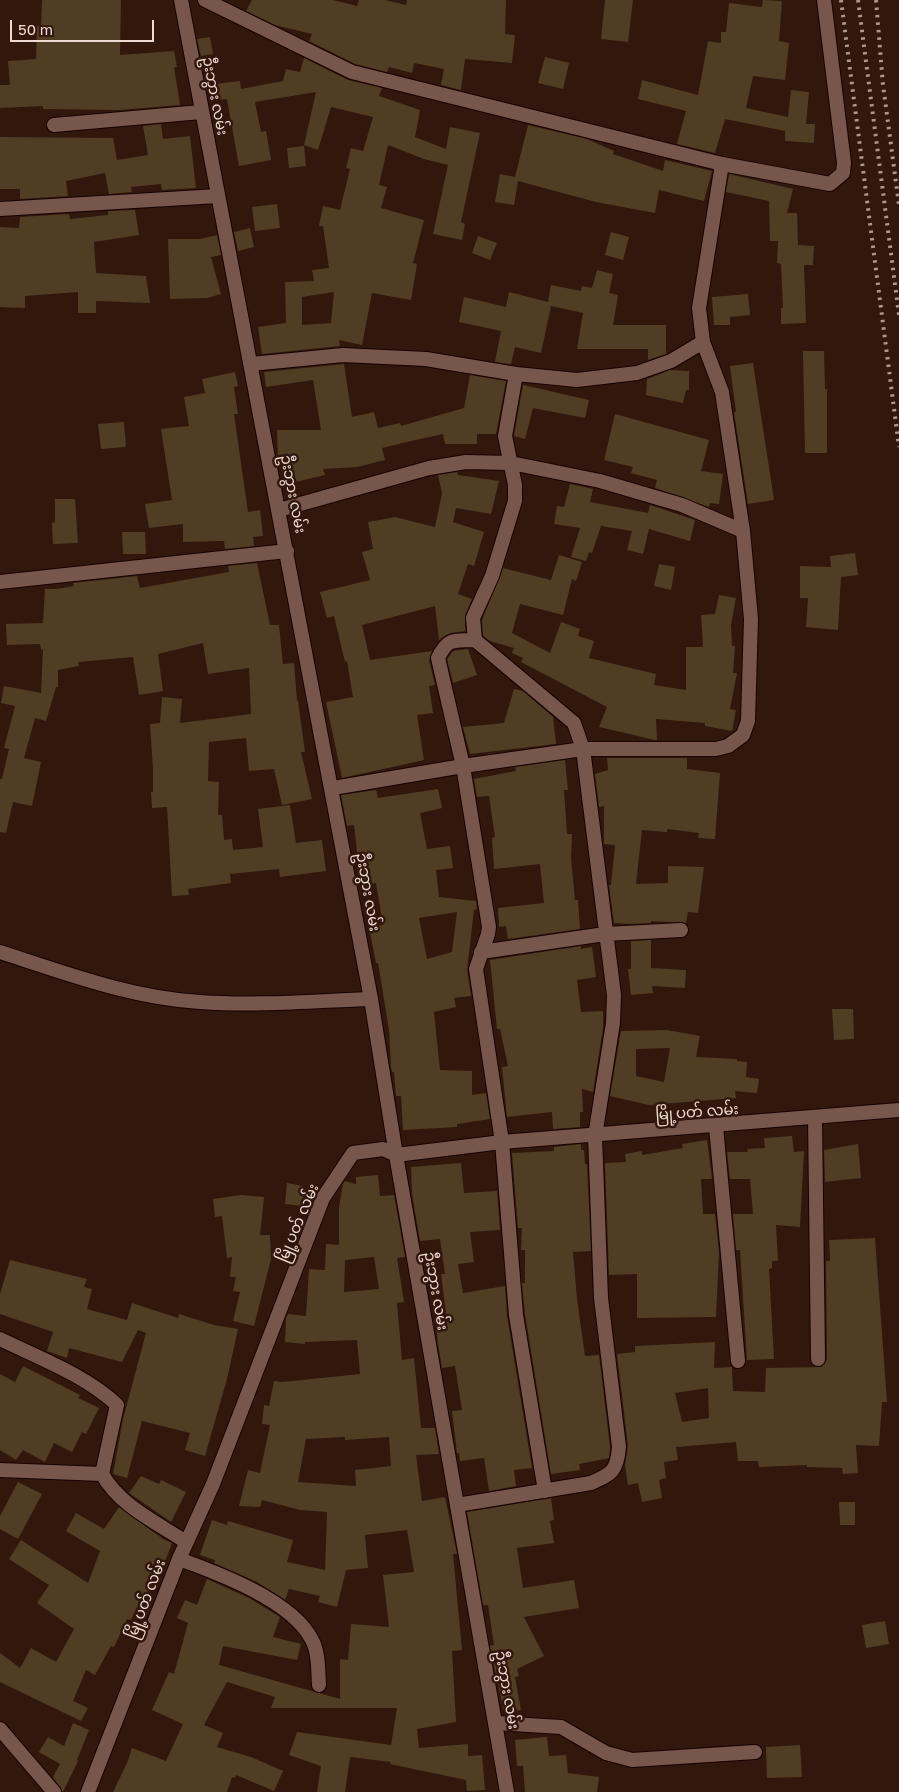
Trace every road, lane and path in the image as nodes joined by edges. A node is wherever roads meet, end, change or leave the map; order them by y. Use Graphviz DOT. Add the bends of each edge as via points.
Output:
graph roads {
  1 [pos="181,0"];
  2 [pos="205,0"];
  3 [pos="824,0"];
  4 [pos="229,4"];
  5 [pos="201,112"];
  6 [pos="54,125"];
  7 [pos="722,164"];
  8 [pos="218,196"];
  9 [pos="0,210"];
  10 [pos="703,342"];
  11 [pos="251,364"];
  12 [pos="516,374"];
  13 [pos="511,463"];
  14 [pos="279,510"];
  15 [pos="743,531"];
  16 [pos="287,551"];
  17 [pos="0,582"];
  18 [pos="475,640"];
  19 [pos="583,749"];
  20 [pos="463,766"];
  21 [pos="333,788"];
  22 [pos="681,930"];
  23 [pos="605,934"];
  24 [pos="0,952"];
  25 [pos="481,952"];
  26 [pos="371,999"];
  27 [pos="899,1110"];
  28 [pos="815,1118"];
  29 [pos="716,1127"];
  30 [pos="595,1136"];
  31 [pos="502,1142"];
  32 [pos="396,1155"];
  33 [pos="0,1339"];
  34 [pos="818,1359"];
  35 [pos="738,1361"];
  36 [pos="0,1470"];
  37 [pos="102,1474"];
  38 [pos="545,1491"];
  39 [pos="457,1504"];
  40 [pos="186,1542"];
  41 [pos="179,1559"];
  42 [pos="319,1686"];
  43 [pos="496,1723"];
  44 [pos="0,1730"];
  45 [pos="755,1752"];
  46 [pos="54,1792"];
  47 [pos="88,1792"];
  48 [pos="507,1792"];
  1 -- 5 [label="street, ဦးဘွား လမ်း"];
  2 -- 4 [label="street"];
  3 -- 7 [label="street" via="843,173 830,184"];
  4 -- 7 [label="street" via="352,72"];
  5 -- 6 [label="street"];
  5 -- 8 [label="street, ဦးဘွား လမ်း"];
  7 -- 10 [label="street" via="699,308"];
  8 -- 9 [label="street"];
  8 -- 11 [label="street, ဦးဘွား လမ်း"];
  10 -- 12 [label="street" via="671,361 637,373 576,380"];
  10 -- 15 [label="street" via="722,392"];
  11 -- 12 [label="street" via="343,355 426,359"];
  11 -- 14 [label="street, ဦးဘွား လမ်း"];
  12 -- 13 [label="street" via="505,436"];
  13 -- 14 [label="street" via="466,462 429,468"];
  13 -- 15 [label="street" via="600,481 682,505"];
  13 -- 18 [label="street" via="515,500 492,576 473,618"];
  14 -- 16 [label="street, ဦးဘွား လမ်း"];
  15 -- 19 [label="street" via="751,620 748,721 742,735 728,746 716,749"];
  16 -- 17 [label="street"];
  16 -- 21 [label="street, ဦးဘွား လမ်း"];
  18 -- 19 [label="street" via="574,723"];
  18 -- 20 [label="street" via="451,640 438,658"];
  19 -- 20 [label="street"];
  19 -- 23 [label="street"];
  20 -- 21 [label="street"];
  20 -- 25 [label="street" via="488,927"];
  21 -- 26 [label="street, ဦးဘွား လမ်း"];
  22 -- 23 [label="street"];
  23 -- 25 [label="street"];
  23 -- 30 [label="street" via="614,995 613,1023"];
  24 -- 26 [label="street" via="116,989 199,1002"];
  25 -- 31 [label="street" via="476,969"];
  26 -- 32 [label="street, ဦးဘွား လမ်း"];
  27 -- 28 [label="street, မြို့ပတ် လမ်း"];
  28 -- 29 [label="street, မြို့ပတ် လမ်း"];
  28 -- 34 [label="street"];
  29 -- 30 [label="street, မြို့ပတ် လမ်း"];
  29 -- 35 [label="street"];
  30 -- 31 [label="street, မြို့ပတ် လမ်း"];
  30 -- 38 [label="street" via="601,1298 619,1448 618,1463 609,1475 591,1483"];
  31 -- 32 [label="street, မြို့ပတ် လမ်း"];
  31 -- 38 [label="street" via="516,1315"];
  32 -- 39 [label="street, ဦးဘွား လမ်း"];
  32 -- 40 [label="street, မြို့ပတ် လမ်း" via="383,1149 353,1153 323,1198 213,1484"];
  33 -- 37 [label="street" via="64,1371 108,1396 117,1405"];
  36 -- 37 [label="street"];
  37 -- 40 [label="street" via="111,1490 126,1503"];
  38 -- 39 [label="street"];
  39 -- 43 [label="street, ဦးဘွား လမ်း"];
  40 -- 41 [label="street, မြို့ပတ် လမ်း"];
  41 -- 42 [label="street" via="216,1572 284,1607 312,1639"];
  41 -- 47 [label="street, မြို့ပတ် လမ်း"];
  43 -- 45 [label="street" via="561,1728 606,1753 632,1760"];
  43 -- 48 [label="street, ဦးဘွား လမ်း"];
  44 -- 46 [label="street"];
}
